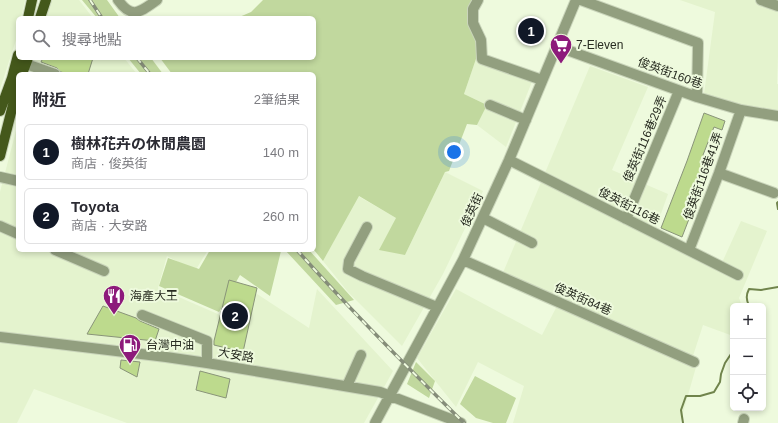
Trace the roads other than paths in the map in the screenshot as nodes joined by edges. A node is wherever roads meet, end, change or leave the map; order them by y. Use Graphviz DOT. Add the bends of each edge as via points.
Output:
graph roads {
  1 [pos="32,0"];
  2 [pos="46,0"];
  3 [pos="118,0"];
  4 [pos="156,0"];
  5 [pos="478,0"];
  6 [pos="576,0"];
  7 [pos="581,0"];
  8 [pos="761,0"];
  9 [pos="778,6"];
  10 [pos="28,16"];
  11 [pos="41,16"];
  12 [pos="556,46"];
  13 [pos="18,60"];
  14 [pos="27,61"];
  15 [pos="17,72"];
  16 [pos="21,72"];
  17 [pos="51,72"];
  18 [pos="542,80"];
  19 [pos="16,82"];
  20 [pos="16,84"];
  21 [pos="679,91"];
  22 [pos="697,97"];
  23 [pos="490,104"];
  24 [pos="741,110"];
  25 [pos="2,116"];
  26 [pos="778,116"];
  27 [pos="526,120"];
  28 [pos="0,132"];
  29 [pos="0,156"];
  30 [pos="509,160"];
  31 [pos="719,173"];
  32 [pos="0,177"];
  33 [pos="16,181"];
  34 [pos="774,193"];
  35 [pos="483,218"];
  36 [pos="626,219"];
  37 [pos="0,226"];
  38 [pos="367,227"];
  39 [pos="16,233"];
  40 [pos="532,243"];
  41 [pos="689,250"];
  42 [pos="60,252"];
  43 [pos="463,260"];
  44 [pos="104,271"];
  45 [pos="738,275"];
  46 [pos="437,307"];
  47 [pos="142,315"];
  48 [pos="0,337"];
  49 [pos="361,355"];
  50 [pos="694,362"];
  51 [pos="207,363"];
  52 [pos="347,386"];
  53 [pos="390,396"];
  54 [pos="375,423"];
  55 [pos="461,423"];
  1 -- 10 [label="main road"];
  2 -- 11 [label="main road"];
  3 -- 4 [label="street" via="128,11 135,13"];
  5 -- 18 [label="street" via="473,9 473,16 481,40 482,59"];
  6 -- 12 [label="street, 俊英街"];
  7 -- 22 [label="street" via="698,44"];
  8 -- 9 [label="street"];
  12 -- 18 [label="street, 俊英街"];
  12 -- 21 [label="street, 俊英街160巷"];
  13 -- 15 [label="main road"];
  14 -- 16 [label="main road"];
  14 -- 17 [label="street"];
  18 -- 27 [label="street, 俊英街"];
  19 -- 25 [label="main road"];
  20 -- 29 [label="main road"];
  21 -- 22 [label="street, 俊英街160巷"];
  21 -- 36 [label="street, 俊英街116巷29弄"];
  22 -- 24 [label="street, 俊英街160巷"];
  23 -- 27 [label="street"];
  24 -- 26 [label="street, 俊英街160巷"];
  24 -- 31 [label="street, 俊英街116巷41弄"];
  25 -- 28 [label="main road"];
  27 -- 30 [label="street, 俊英街"];
  30 -- 35 [label="street, 俊英街"];
  30 -- 36 [label="street, 俊英街116巷"];
  31 -- 34 [label="street"];
  31 -- 41 [label="street, 俊英街116巷41弄"];
  32 -- 33 [label="street"];
  35 -- 40 [label="street"];
  35 -- 43 [label="street, 俊英街"];
  36 -- 41 [label="street, 俊英街116巷"];
  37 -- 39 [label="street"];
  38 -- 46 [label="street" via="349,261 348,269"];
  41 -- 45 [label="street, 俊英街116巷"];
  42 -- 44 [label="street"];
  43 -- 46 [label="street, 俊英街"];
  43 -- 50 [label="street, 俊英街84巷"];
  46 -- 53 [label="street, 俊英街"];
  47 -- 51 [label="street" via="207,341"];
  48 -- 51 [label="street, 大安路"];
  49 -- 52 [label="street"];
  51 -- 52 [label="street, 大安路"];
  52 -- 53 [label="street, 大安路"];
  53 -- 54 [label="street, 俊英街"];
  53 -- 55 [label="street, 大安路"];
}
